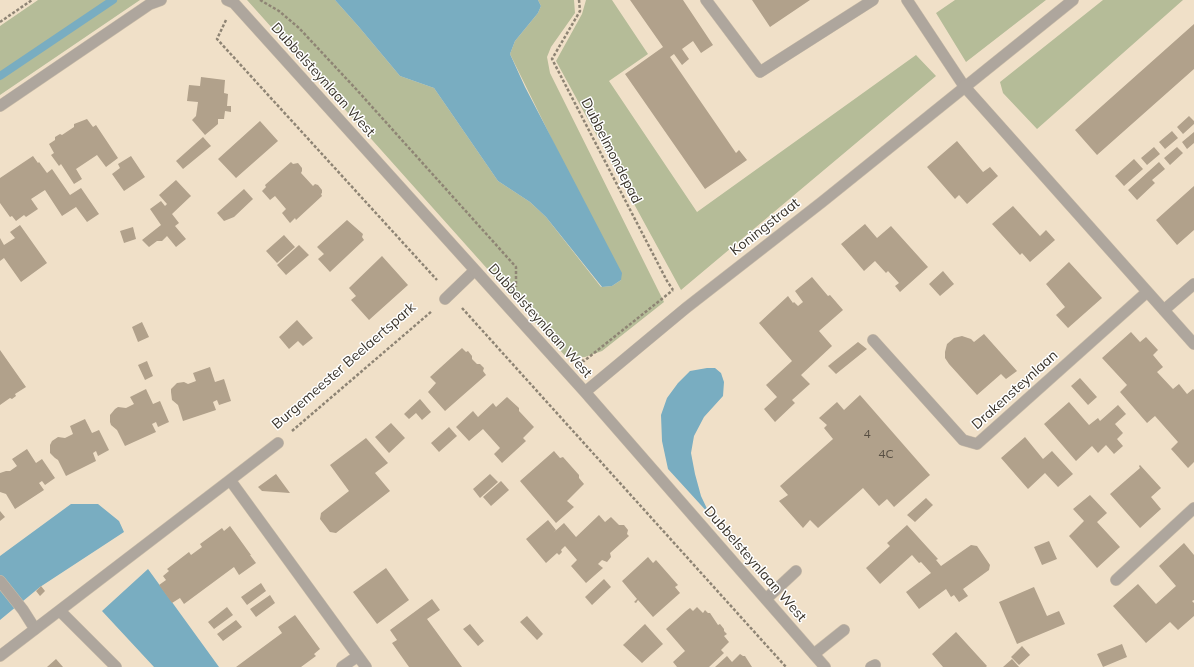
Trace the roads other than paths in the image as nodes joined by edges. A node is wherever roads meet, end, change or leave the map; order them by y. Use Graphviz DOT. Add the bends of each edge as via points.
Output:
graph roads {
  1 [pos="161,0"];
  2 [pos="706,0"];
  3 [pos="873,0"];
  4 [pos="907,0"];
  5 [pos="1073,0"];
  6 [pos="230,2"];
  7 [pos="964,86"];
  8 [pos="0,106"];
  9 [pos="474,271"];
  10 [pos="1194,284"];
  11 [pos="1148,292"];
  12 [pos="447,296"];
  13 [pos="1164,310"];
  14 [pos="873,340"];
  15 [pos="1194,344"];
  16 [pos="585,392"];
  17 [pos="278,443"];
  18 [pos="230,480"];
  19 [pos="1194,508"];
  20 [pos="796,571"];
  21 [pos="1116,580"];
  22 [pos="0,581"];
  23 [pos="766,599"];
  24 [pos="60,611"];
  25 [pos="35,629"];
  26 [pos="844,630"];
  27 [pos="814,654"];
  28 [pos="0,656"];
  29 [pos="358,656"];
  30 [pos="116,667"];
  31 [pos="342,667"];
  32 [pos="366,667"];
  33 [pos="825,667"];
  1 -- 8 [label="street" via="150,4"];
  2 -- 3 [label="street" via="760,72"];
  4 -- 7 [label="street"];
  5 -- 7 [label="street, Koningstraat"];
  6 -- 9 [label="street, Dubbelsteynlaan West"];
  7 -- 11 [label="street"];
  7 -- 16 [label="street, Koningstraat"];
  9 -- 12 [label="street"];
  9 -- 16 [label="street, Dubbelsteynlaan West"];
  10 -- 13 [label="street"];
  11 -- 13 [label="street"];
  11 -- 14 [label="street, Drakensteynlaan" via="977,444 963,440"];
  13 -- 15 [label="street"];
  16 -- 23 [label="street, Dubbelsteynlaan West"];
  17 -- 18 [label="street, Burgemeester Beelaertspark"];
  18 -- 24 [label="street, Burgemeester Beelaertspark"];
  18 -- 29 [label="street"];
  19 -- 21 [label="street"];
  20 -- 23 [label="street"];
  22 -- 25 [label="street"];
  23 -- 27 [label="street, Dubbelsteynlaan West"];
  24 -- 25 [label="street, Burgemeester Beelaertspark"];
  24 -- 30 [label="street"];
  25 -- 28 [label="street, Burgemeester Beelaertspark"];
  26 -- 27 [label="street"];
  27 -- 33 [label="street, Dubbelsteynlaan West"];
  29 -- 31 [label="street"];
  29 -- 32 [label="street"];
}
